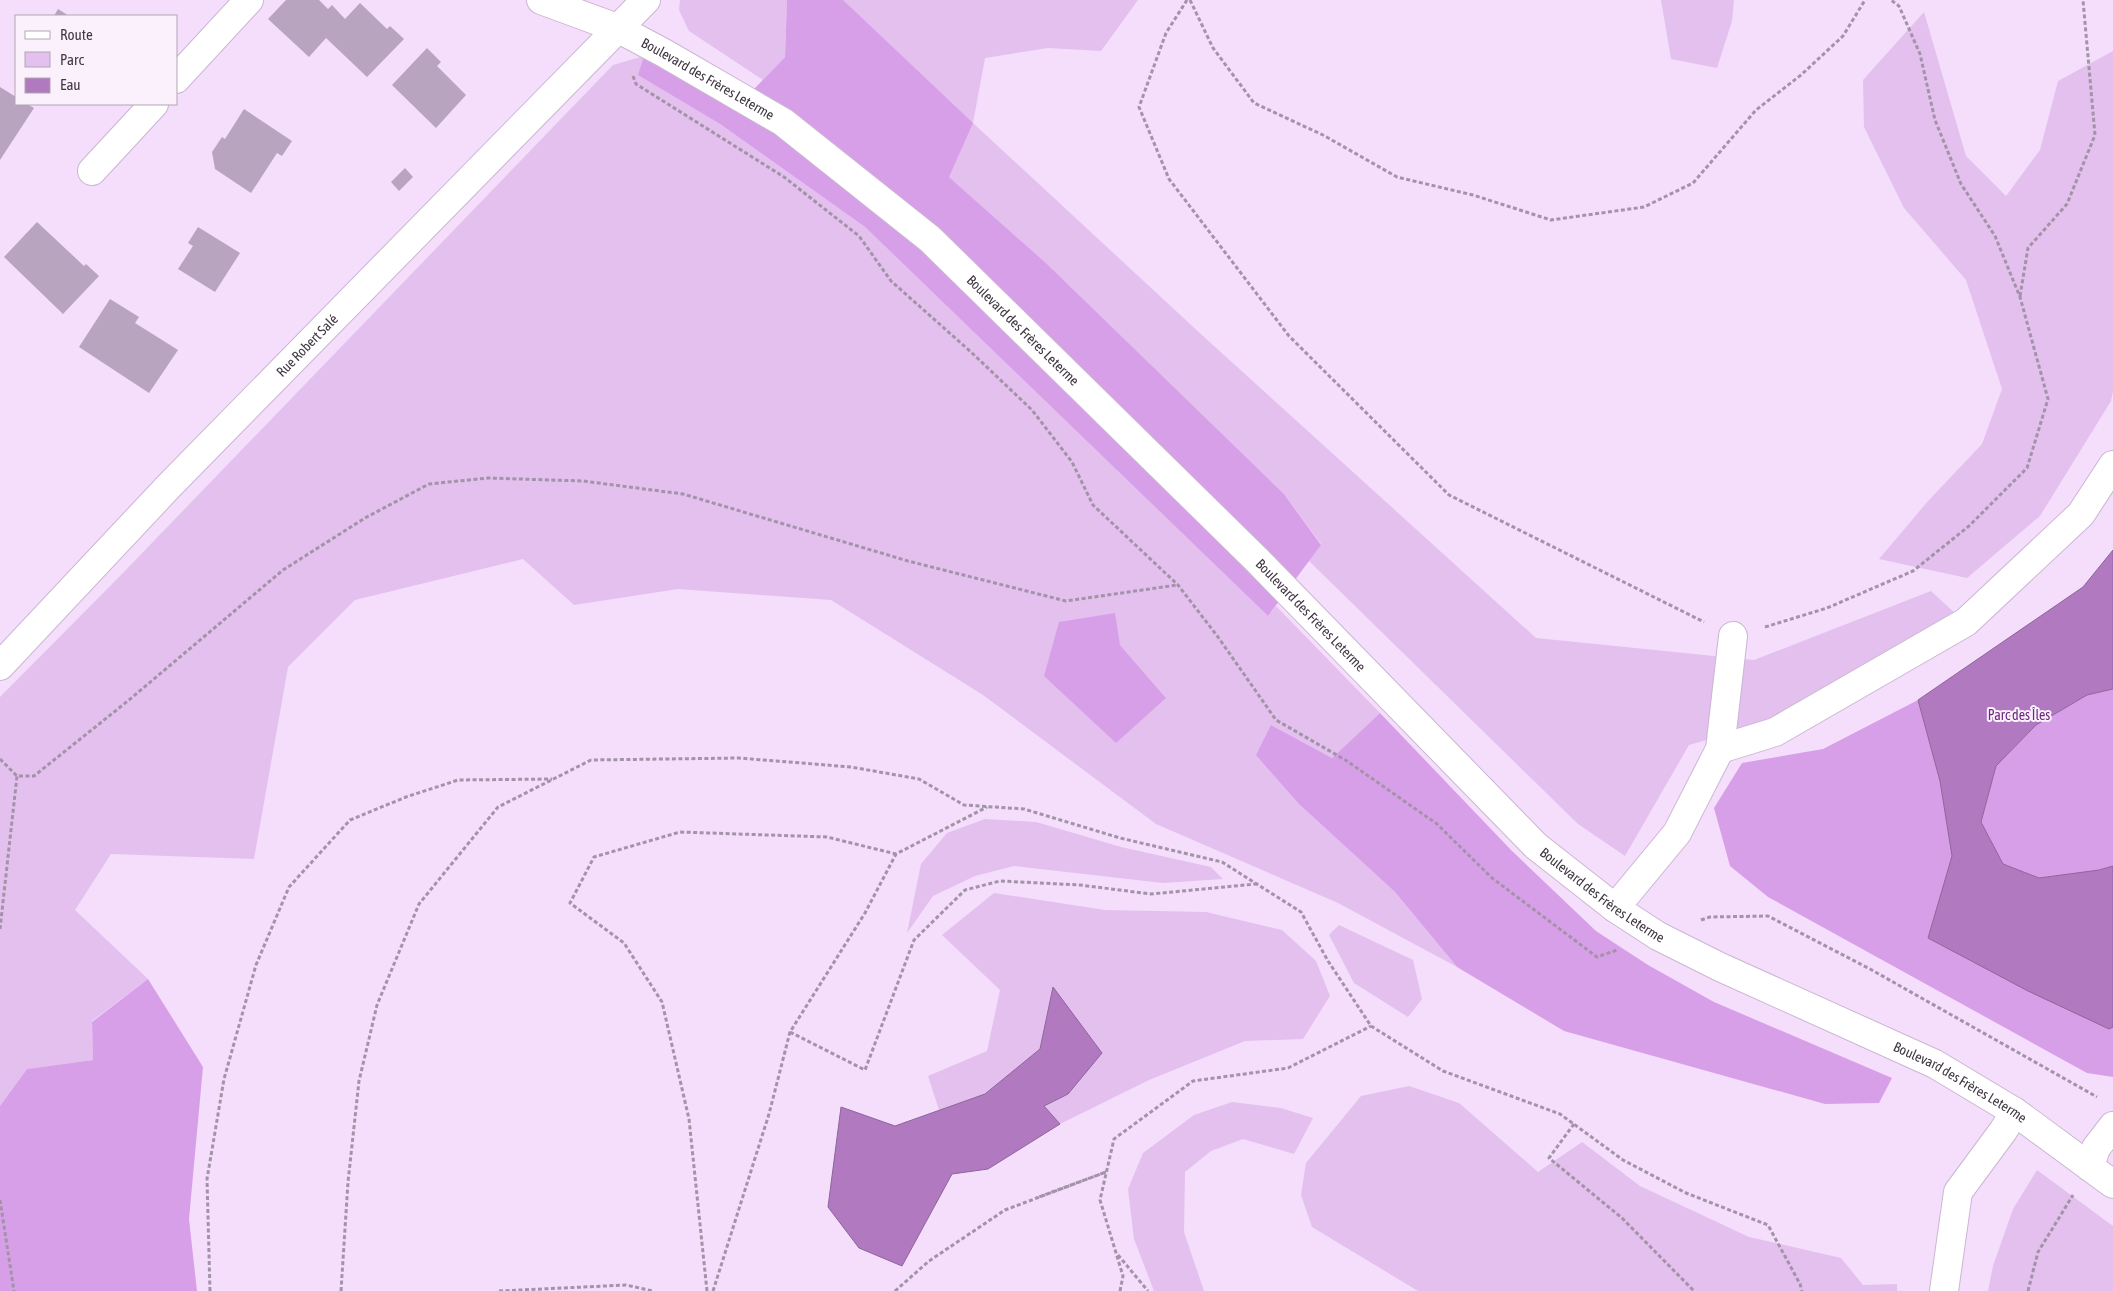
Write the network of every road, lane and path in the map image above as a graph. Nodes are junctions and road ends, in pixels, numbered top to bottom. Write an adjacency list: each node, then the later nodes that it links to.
1 (249, 0): 9 (street)
2 (541, 0): 8 (street, Boulevard des Frères Leterme)
3 (646, 0): 8 (street, Rue Robert Salé)
4 (1188, 0): 5 (path); 14 (path)
5 (1864, 0)
6 (1891, 0): 12 (path)
7 (2083, 0): 12 (path)
8 (617, 28): 15 (street, Rue Robert Salé); 18 (path); 23 (street, Boulevard des Frères Leterme)
9 (178, 77)
10 (153, 105): 11 (street)
11 (92, 171)
12 (2020, 297): 14 (path)
13 (2113, 465): 16 (street)
14 (1733, 636): 16 (street)
15 (0, 666)
16 (1720, 749): 23 (street)
17 (0, 759): 18 (path)
18 (17, 776): 24 (path)
19 (554, 779): 20 (path); 37 (path); 38 (path)
20 (987, 806): 21 (path); 22 (path)
21 (896, 854): 26 (path); 41 (path)
22 (1256, 884): 25 (path); 26 (path)
23 (1615, 908): 27 (street, Boulevard des Frères Leterme)
24 (0, 929)
25 (1371, 1026): 28 (path); 31 (path)
26 (790, 1032): 42 (path)
27 (2015, 1112): 30 (street, Boulevard des Frères Leterme); 48 (street)
28 (1574, 1124): 46 (path); 47 (path)
29 (2113, 1126): 30 (street)
30 (2090, 1167): 32 (street, Boulevard des Frères Leterme); 49 (path)
31 (1106, 1172): 33 (path); 35 (path); 43 (path)
32 (2113, 1184)
33 (1036, 1198)
34 (0, 1200): 36 (path)
35 (1116, 1254): 44 (path); 45 (path)
36 (14, 1291)
37 (210, 1291)
38 (341, 1291)
39 (499, 1291): 40 (path)
40 (653, 1291)
41 (707, 1291)
42 (713, 1291)
43 (895, 1291)
44 (1120, 1291)
45 (1148, 1291)
46 (1694, 1291)
47 (1802, 1291)
48 (1944, 1291)
49 (2028, 1291)

